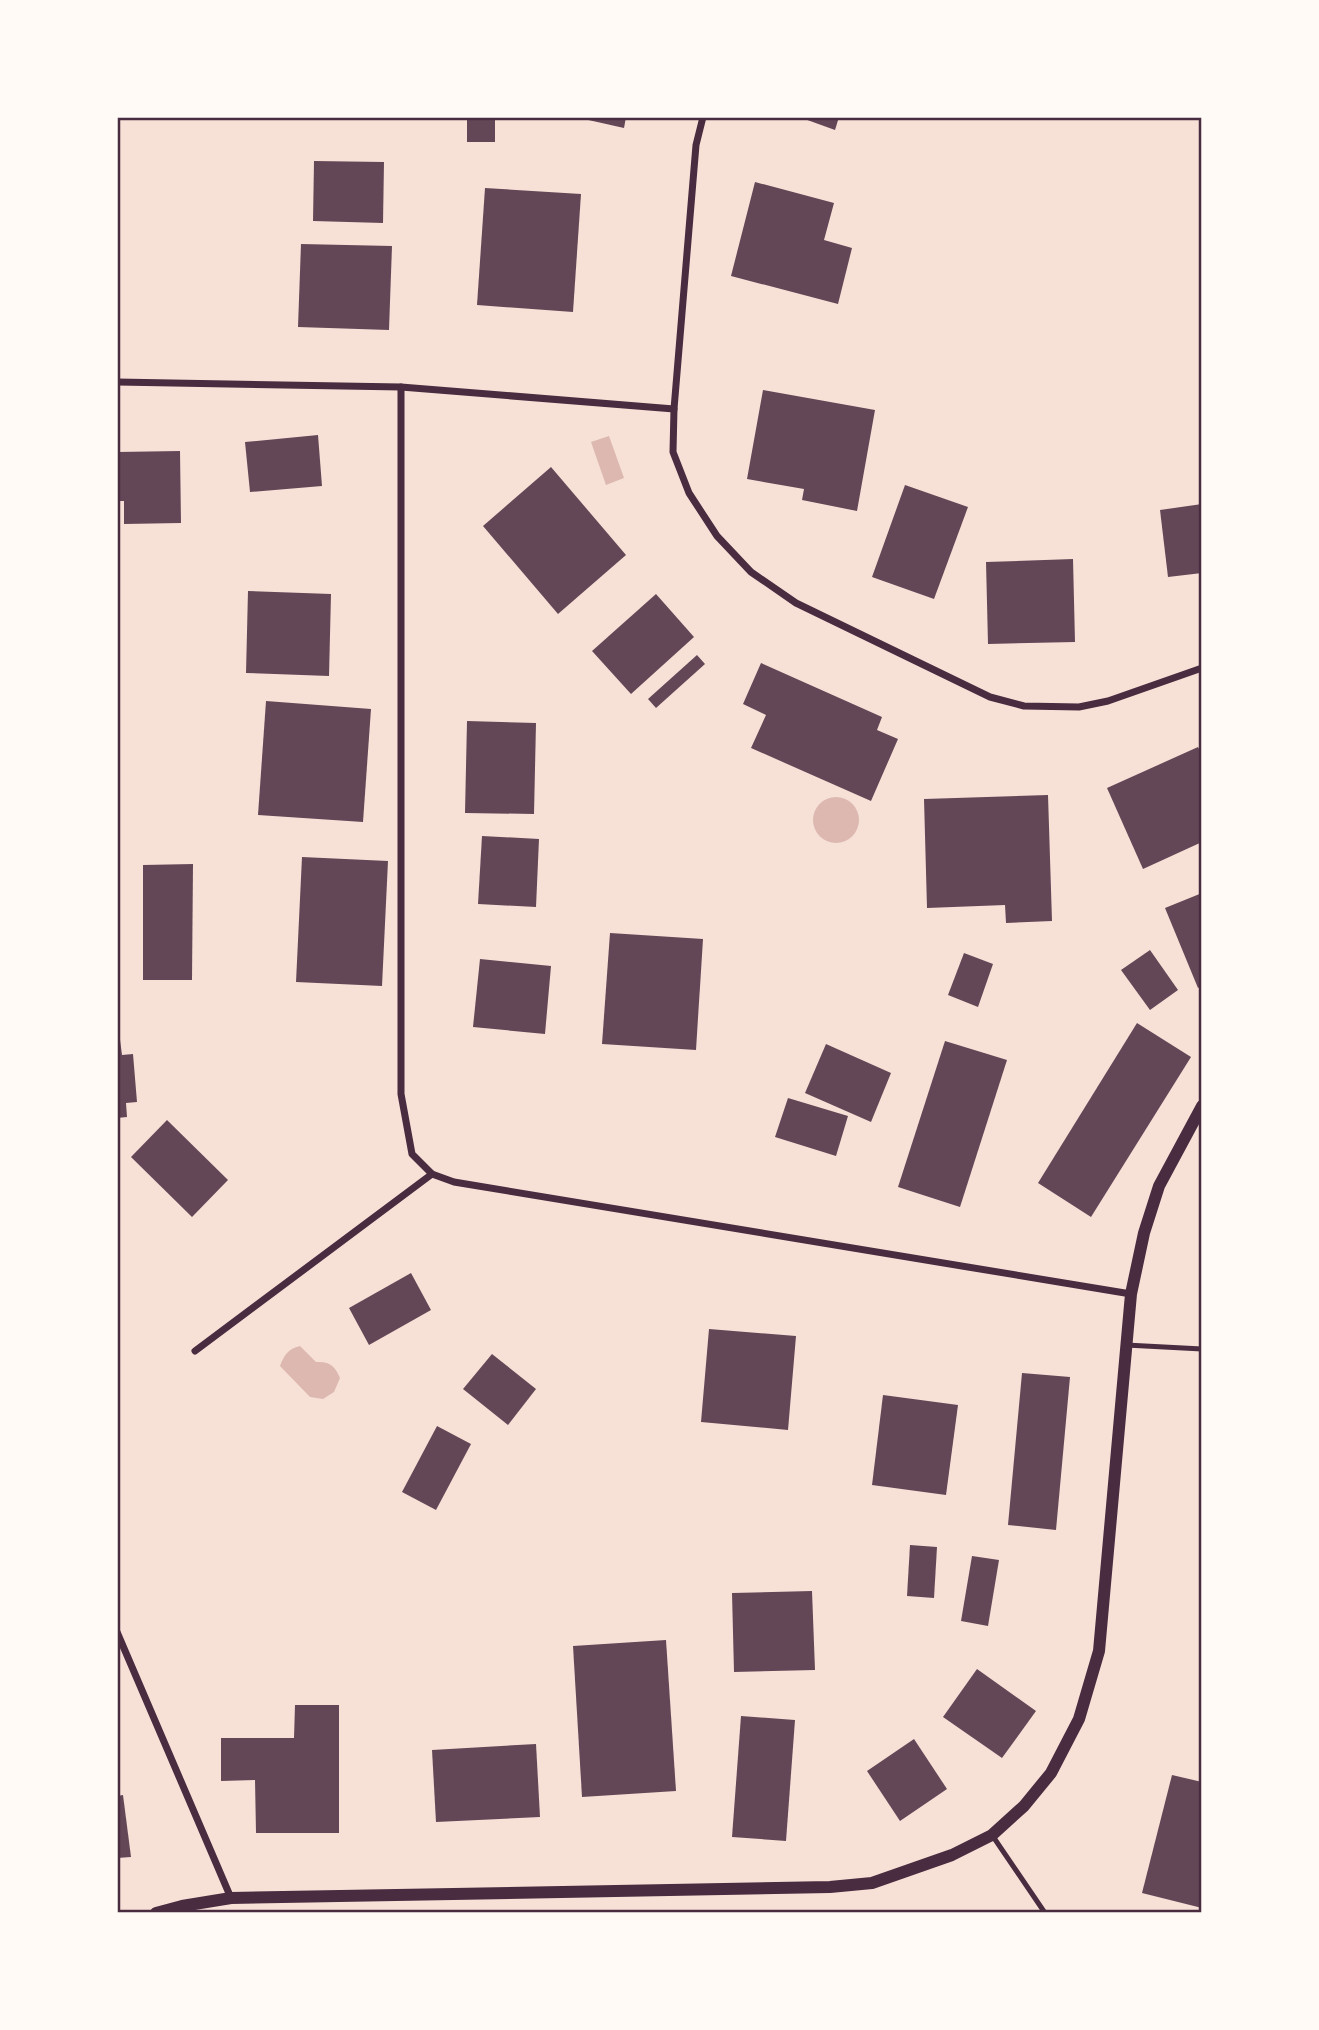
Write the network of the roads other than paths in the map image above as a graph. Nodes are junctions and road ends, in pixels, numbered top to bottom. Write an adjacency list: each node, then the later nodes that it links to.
1 (703, 117): 4 (street)
2 (117, 382): 3 (street)
3 (401, 387): 4 (street); 7 (street)
4 (674, 409): 5 (street)
5 (1202, 668)
6 (1202, 1107): 8 (street)
7 (432, 1174): 8 (street); 11 (street)
8 (1131, 1294): 9 (street)
9 (1126, 1345): 10 (lane); 13 (street)
10 (1202, 1349)
11 (195, 1351)
12 (117, 1632): 14 (street)
13 (992, 1835): 14 (street); 16 (lane)
14 (231, 1898): 15 (street)
15 (156, 1913)
16 (1045, 1913)

